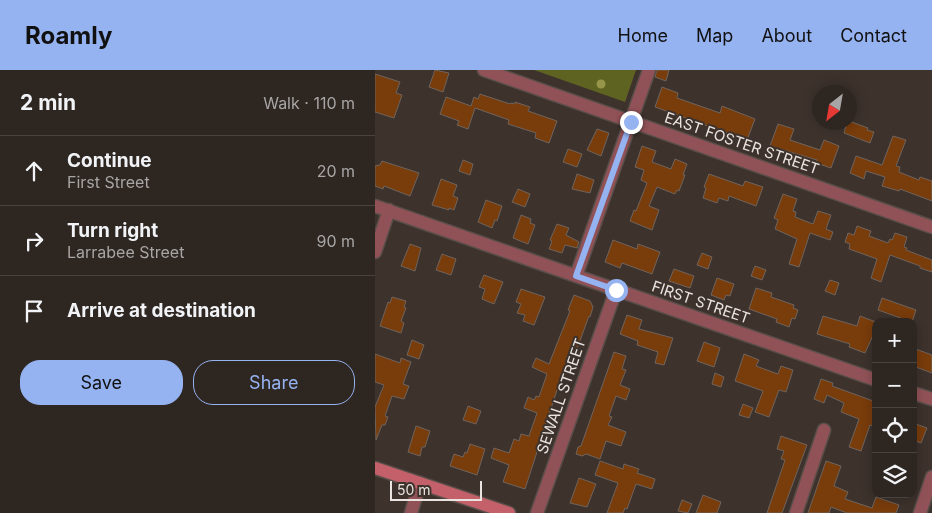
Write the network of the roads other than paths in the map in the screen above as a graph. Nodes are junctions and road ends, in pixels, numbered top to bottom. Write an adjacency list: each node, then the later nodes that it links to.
1 (484, 70): 3 (street, EAST FOSTER STREET)
2 (649, 70): 3 (street)
3 (631, 122): 6 (street, EAST FOSTER STREET); 8 (street)
4 (375, 206): 5 (street, FIRST STREET)
5 (389, 210): 7 (street); 8 (street, FIRST STREET)
6 (932, 227)
7 (375, 252)
8 (576, 276): 9 (street, FIRST STREET)
9 (616, 290): 10 (street, FIRST STREET); 19 (street, SEWALL STREET)
10 (872, 379)
11 (917, 394): 12 (street)
12 (932, 399)
13 (824, 430): 20 (street)
14 (375, 468): 16 (main road)
15 (932, 477): 21 (street)
16 (420, 484): 17 (street); 18 (main road)
17 (411, 513)
18 (509, 513)
19 (537, 513)
20 (795, 513)
21 (919, 513)

